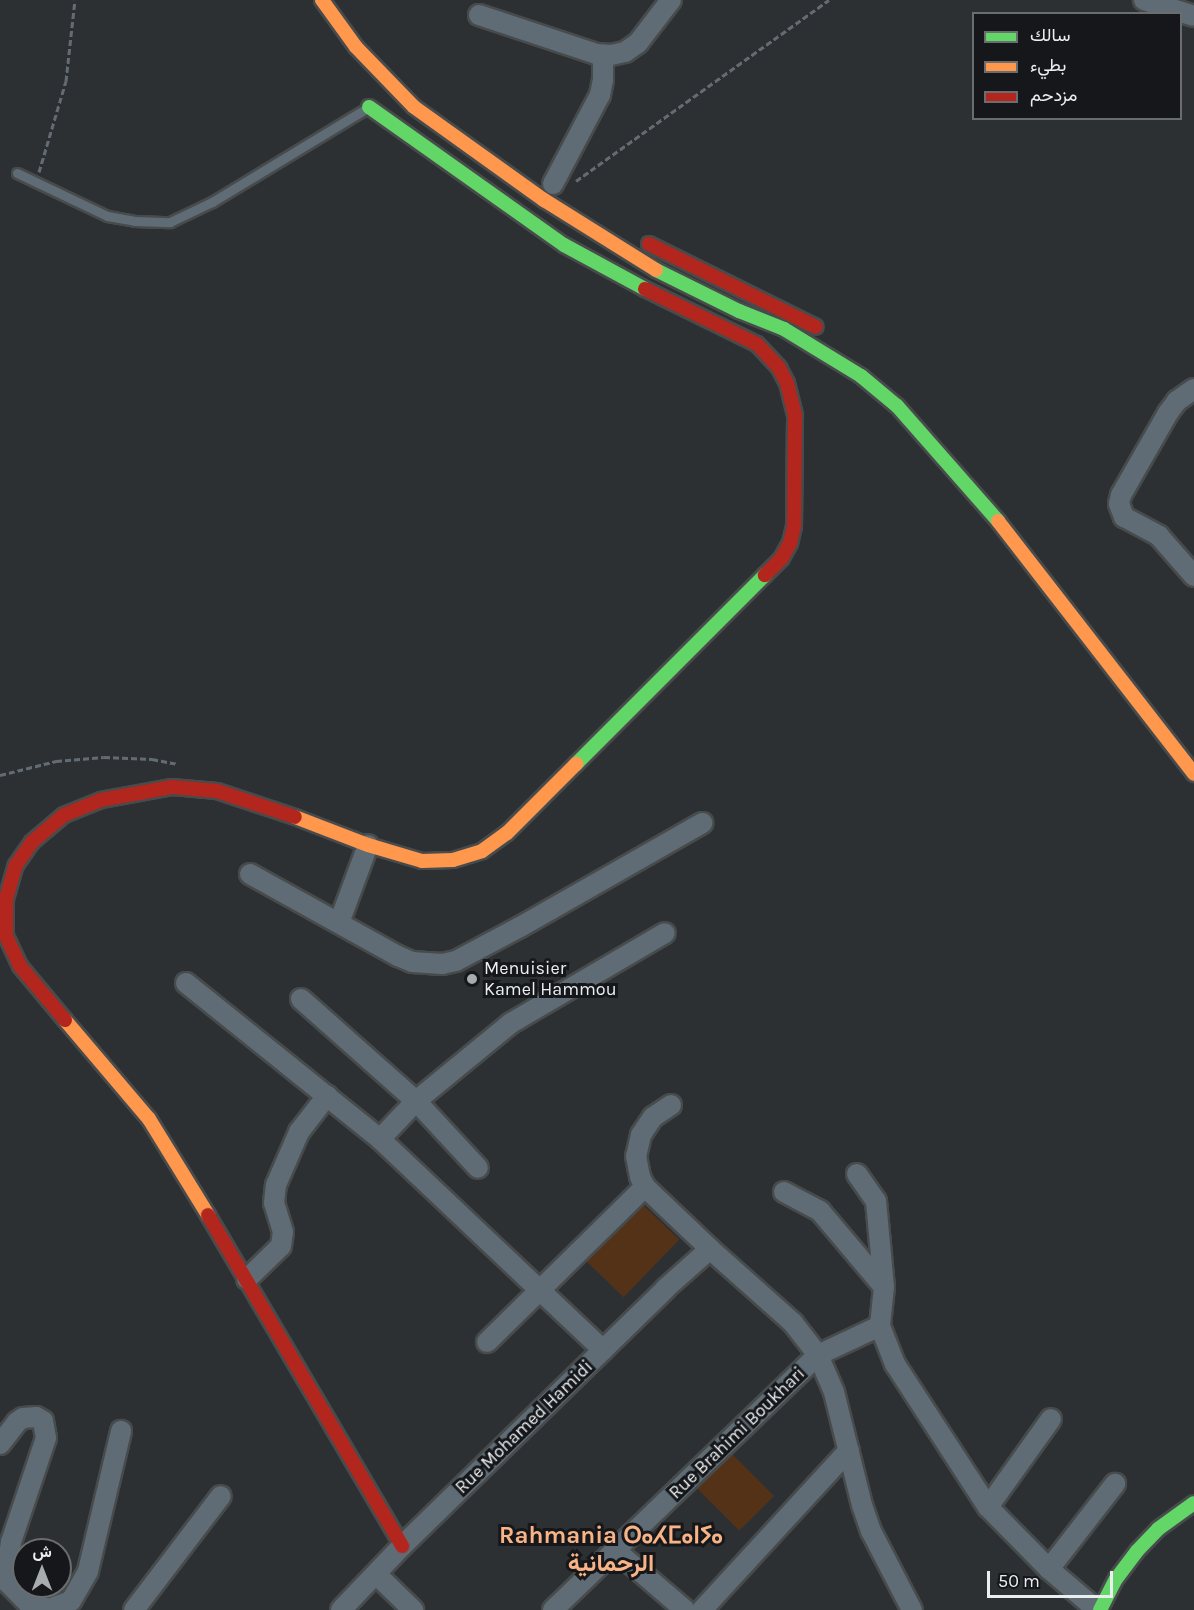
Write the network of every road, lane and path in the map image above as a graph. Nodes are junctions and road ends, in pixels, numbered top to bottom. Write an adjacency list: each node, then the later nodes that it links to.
1 (75, 0): 13 (path)
2 (322, 0): 18 (street)
3 (671, 0): 9 (street)
4 (829, 0): 14 (path)
5 (1144, 0): 6 (street)
6 (1182, 12)
7 (479, 15): 9 (street)
8 (380, 51): 10 (street)
9 (603, 55): 14 (street)
10 (399, 71)
11 (369, 107): 13 (lane); 18 (street)
12 (16, 173): 13 (lane)
13 (36, 182)
14 (553, 184)
15 (637, 237): 16 (street)
16 (793, 313): 17 (street); 18 (street)
17 (830, 335)
18 (776, 342): 22 (street); 25 (street)
19 (1194, 388): 20 (street)
20 (1194, 576)
21 (180, 765): 23 (path)
22 (1194, 774)
23 (0, 775)
24 (702, 823): 27 (street)
25 (368, 845): 27 (street); 40 (street)
26 (250, 874): 27 (street)
27 (339, 923)
28 (664, 933): 32 (street)
29 (186, 983): 31 (street)
30 (302, 999): 32 (street)
31 (327, 1096): 34 (street); 40 (street)
32 (416, 1101): 34 (street); 35 (street)
33 (671, 1105): 37 (street)
34 (380, 1139): 42 (street)
35 (478, 1168)
36 (857, 1174): 41 (street)
37 (645, 1187): 39 (street); 42 (street)
38 (784, 1192): 41 (street)
39 (710, 1249): 45 (street, Rue Mohamed Hamidi); 46 (street)
40 (247, 1279): 55 (street)
41 (884, 1287): 43 (street)
42 (539, 1291): 44 (street); 45 (street)
43 (880, 1326): 46 (street, Rue Brahimi Boukhari); 54 (street)
44 (487, 1342)
45 (603, 1350): 55 (street, Rue Mohamed Hamidi)
46 (818, 1355): 50 (street); 56 (street, Rue Brahimi Boukhari)
47 (1051, 1419): 54 (street)
48 (121, 1431): 57 (street)
49 (0, 1444): 57 (street)
50 (849, 1450): 65 (street); 66 (street)
51 (1115, 1484): 58 (street)
52 (221, 1496): 60 (street)
53 (1194, 1503): 67 (street)
54 (987, 1508): 58 (street)
55 (402, 1546): 59 (street, Rue Mohamed Hamidi)
56 (615, 1550): 63 (street, Rue Brahimi Boukhari); 64 (street)
57 (4, 1562)
58 (1049, 1569): 67 (street)
59 (376, 1574): 61 (street, Rue Mohamed Hamidi); 62 (street)
60 (134, 1610)
61 (341, 1610)
62 (413, 1610)
63 (553, 1610)
64 (686, 1610)
65 (702, 1610)
66 (912, 1610)
67 (1099, 1610)

